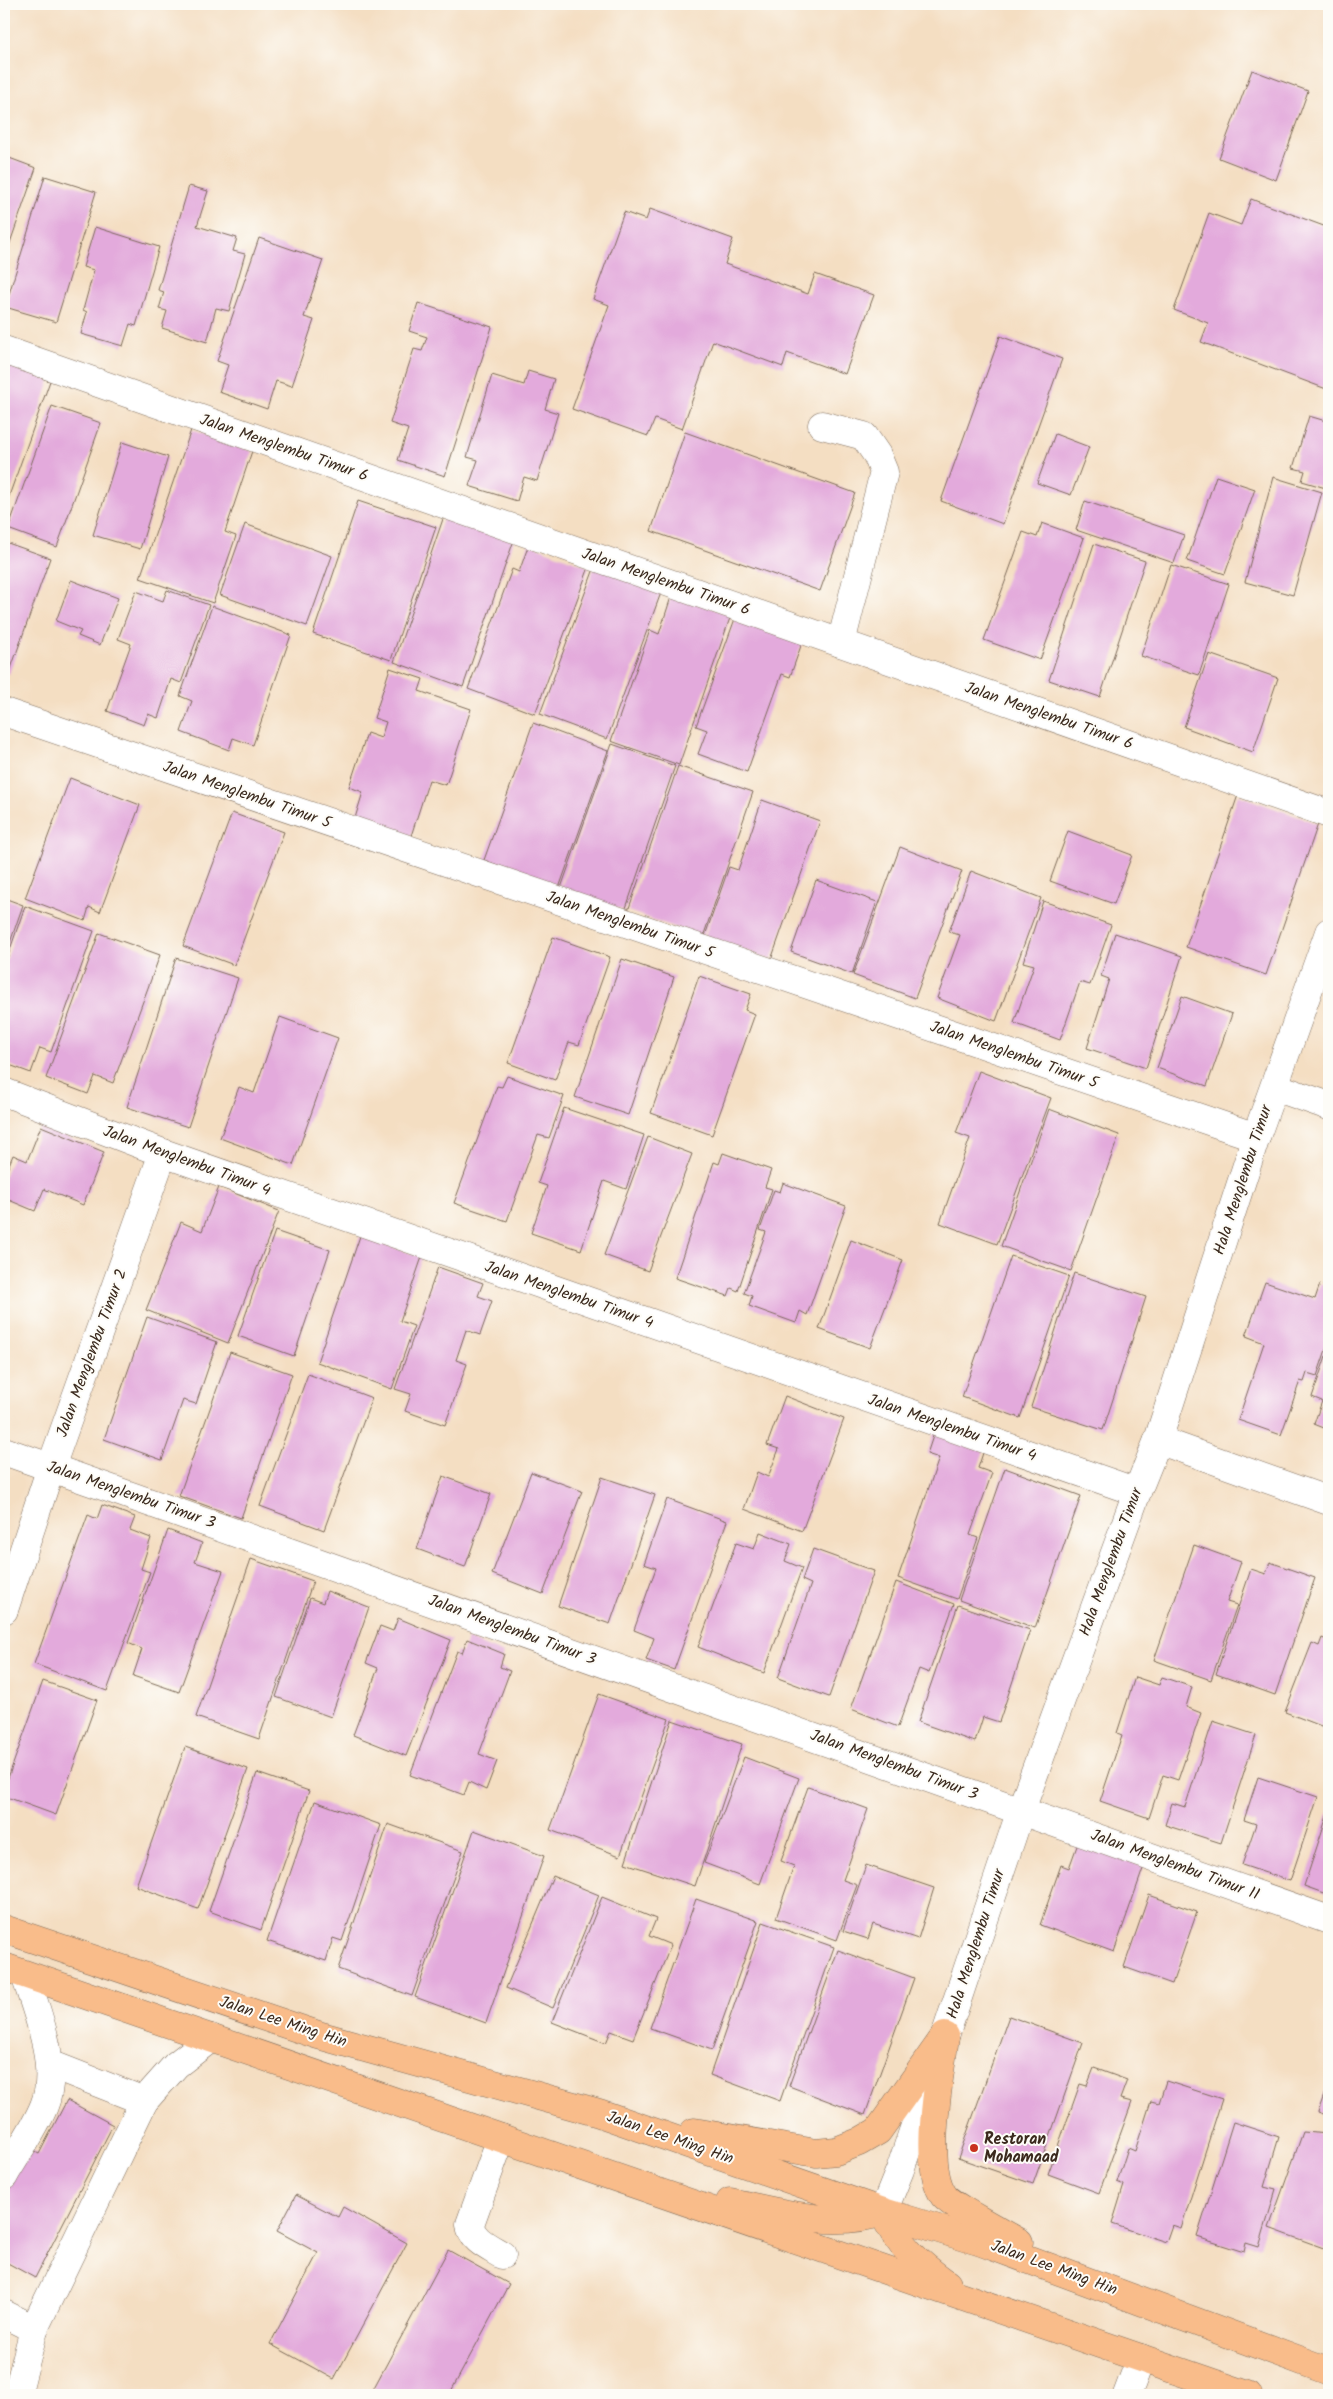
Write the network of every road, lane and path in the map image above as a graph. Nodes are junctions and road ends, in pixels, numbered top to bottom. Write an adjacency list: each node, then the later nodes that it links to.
1 (4, 350): 3 (street, Jalan Menglembu Timur 6)
2 (822, 425): 3 (street)
3 (841, 643): 5 (street, Jalan Menglembu Timur 6)
4 (4, 712): 10 (street, Jalan Menglembu Timur 5)
5 (1329, 814)
6 (1329, 932): 7 (street, Hala Menglembu Timur)
7 (1275, 1087): 9 (street); 10 (street, Hala Menglembu Timur)
8 (4, 1092): 11 (street, Jalan Menglembu Timur 4)
9 (1329, 1106)
10 (1256, 1137): 12 (street, Hala Menglembu Timur)
11 (163, 1154): 14 (street, Jalan Menglembu Timur 2); 15 (street, Jalan Menglembu Timur 4)
12 (1158, 1440): 15 (street, Hala Menglembu Timur); 16 (street)
13 (4, 1450): 14 (street, Jalan Menglembu Timur 3)
14 (51, 1467): 17 (street, Jalan Menglembu Timur 2); 18 (street, Jalan Menglembu Timur 3)
15 (1137, 1492): 18 (street, Hala Menglembu Timur)
16 (1329, 1500)
17 (4, 1610)
18 (1021, 1810): 19 (street, Jalan Menglembu Timur 11); 22 (street, Hala Menglembu Timur)
19 (1329, 1920)
20 (4, 1929): 26 (main road, Jalan Lee Ming Hin)
21 (15, 1971): 23 (main road); 24 (street)
22 (945, 2036): 26 (main road); 30 (street, Hala Menglembu Timur); 32 (main road)
23 (211, 2038): 25 (street); 27 (main road)
24 (50, 2064): 25 (street); 28 (street)
25 (144, 2101): 35 (street)
26 (618, 2120): 30 (main road, Jalan Lee Ming Hin)
27 (501, 2138): 29 (main road); 31 (street)
28 (4, 2176)
29 (661, 2193): 30 (main road); 33 (main road)
30 (888, 2202): 32 (main road, Jalan Lee Ming Hin); 33 (main road)
31 (502, 2255)
32 (1073, 2275): 37 (main road, Jalan Lee Ming Hin)
33 (1007, 2312): 36 (main road)
34 (4, 2314): 35 (street)
35 (34, 2329): 38 (street)
36 (1141, 2358): 39 (street); 40 (main road)
37 (1329, 2371)
38 (17, 2395)
39 (1127, 2395)
40 (1248, 2395)

